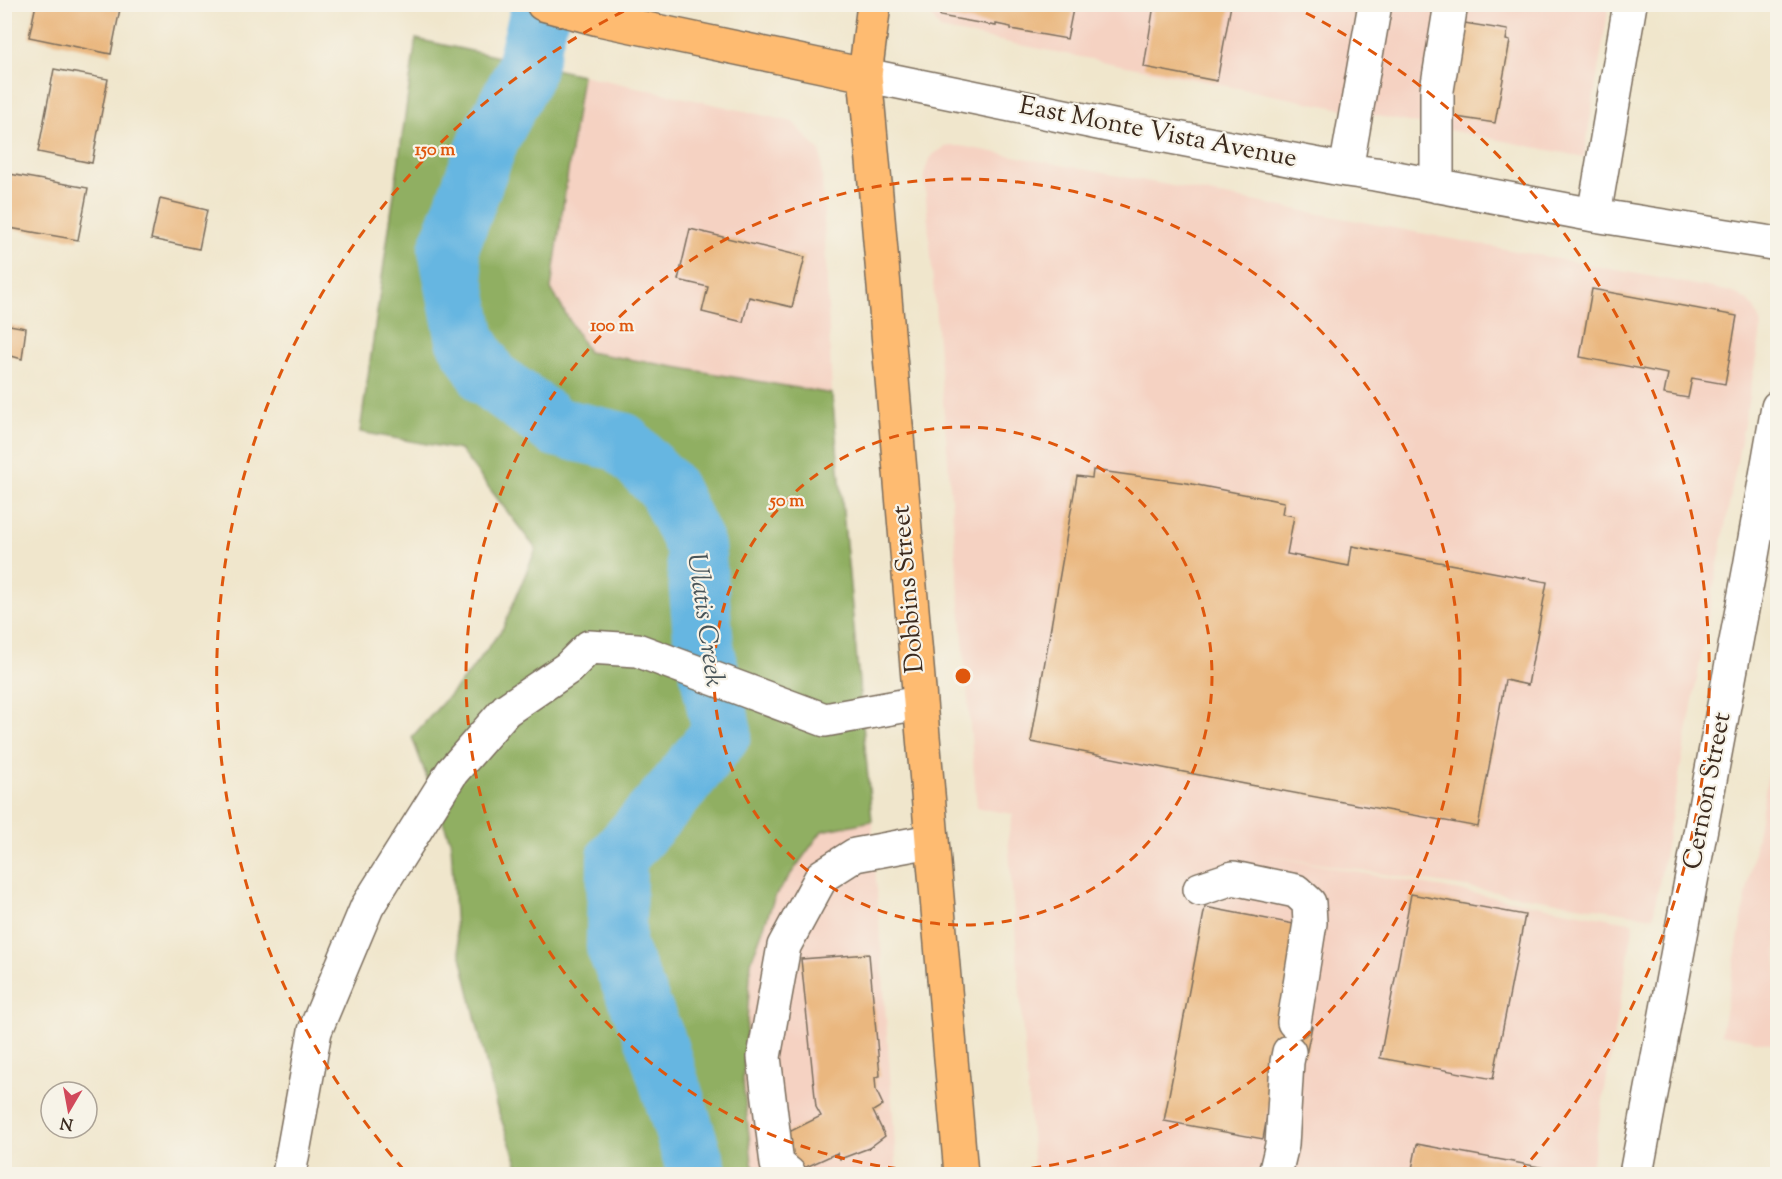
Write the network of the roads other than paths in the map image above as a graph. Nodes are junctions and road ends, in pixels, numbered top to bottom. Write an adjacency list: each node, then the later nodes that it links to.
1 (543, 4): 6 (main road, East Monte Vista Avenue)
2 (874, 4): 6 (main road, Dobbins Street)
3 (1375, 4): 7 (street)
4 (1451, 4): 8 (street)
5 (1630, 4): 9 (street)
6 (865, 75): 7 (street, East Monte Vista Avenue); 12 (main road, Dobbins Street)
7 (1346, 170): 8 (street, East Monte Vista Avenue)
8 (1437, 186): 9 (street, East Monte Vista Avenue)
9 (1594, 215): 10 (street, East Monte Vista Avenue)
10 (1778, 244)
11 (1778, 407): 19 (street, Cernon Street)
12 (919, 704): 13 (main road, Dobbins Street); 15 (street)
13 (931, 841): 16 (street); 17 (main road, Dobbins Street)
14 (1200, 889): 18 (street)
15 (289, 1174)
16 (789, 1174)
17 (961, 1174)
18 (1275, 1174)
19 (1636, 1174)

